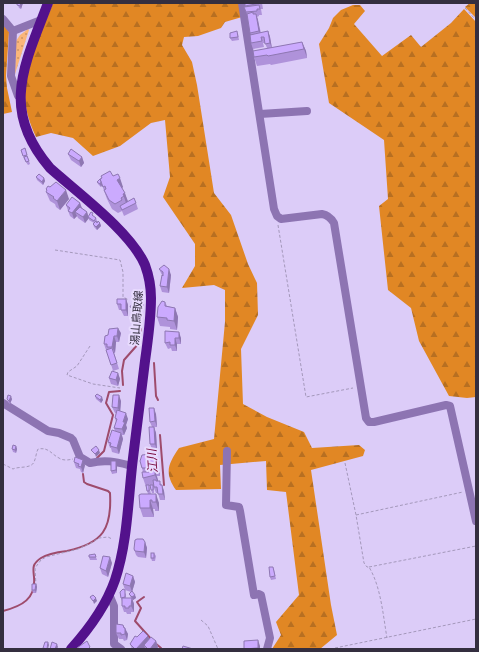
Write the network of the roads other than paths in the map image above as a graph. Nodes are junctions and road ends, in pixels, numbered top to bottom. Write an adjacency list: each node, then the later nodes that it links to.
1 (48, 3): 4 (main road, 湯山鳥取線)
2 (242, 3): 8 (street)
3 (3, 19): 5 (street)
4 (41, 20): 5 (street); 6 (main road, 湯山鳥取線)
5 (13, 31): 6 (street)
6 (18, 96): 11 (main road, 湯山鳥取線)
7 (307, 111): 8 (street)
8 (260, 114): 12 (street)
9 (3, 403): 11 (street)
10 (227, 451): 16 (street)
11 (132, 466): 13 (main road, 湯山鳥取線)
12 (476, 521)
13 (109, 594): 14 (street); 15 (main road, 湯山鳥取線)
14 (115, 647)
15 (71, 649)
16 (267, 649)

